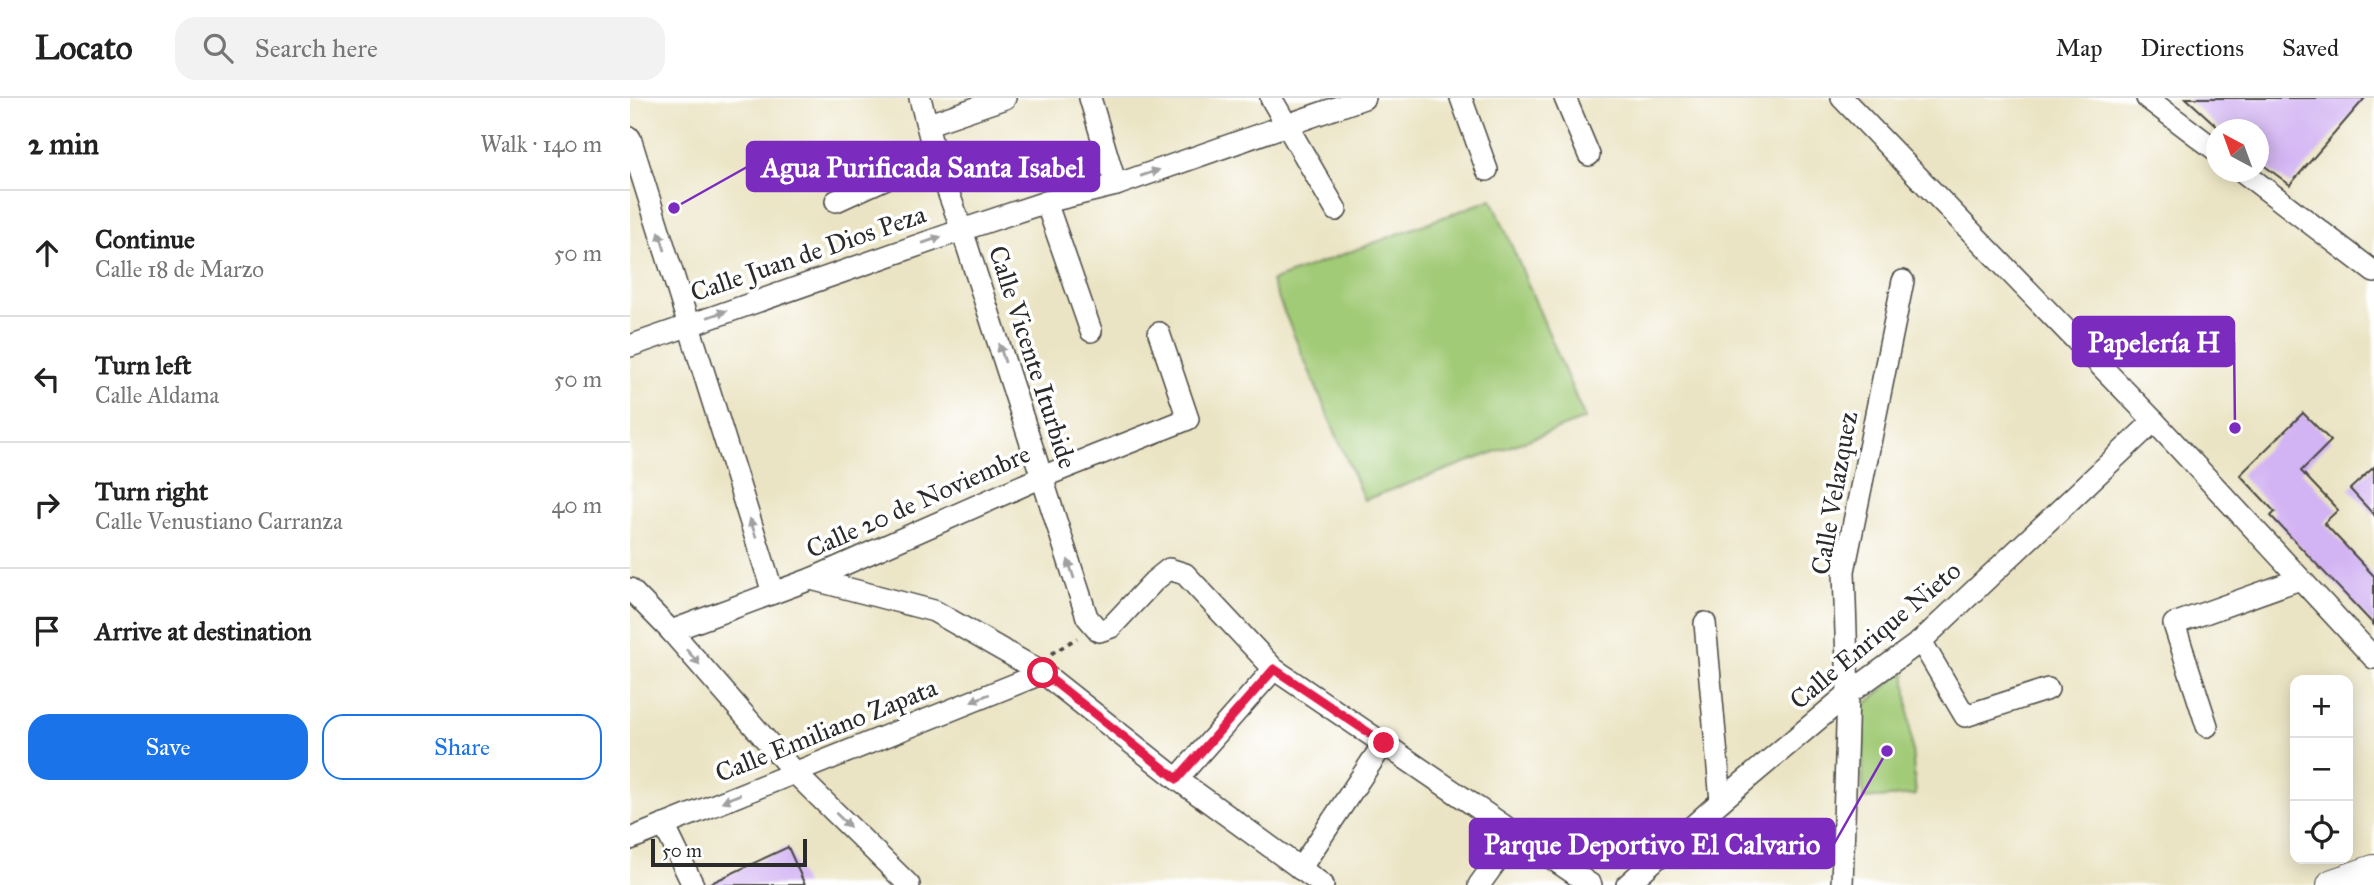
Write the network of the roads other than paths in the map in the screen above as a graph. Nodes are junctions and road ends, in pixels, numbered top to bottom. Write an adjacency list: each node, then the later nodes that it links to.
1 (920, 98): 10 (street, Calle Vicente Iturbide)
2 (1004, 98): 10 (street)
3 (1090, 98): 18 (street)
4 (1271, 98): 11 (street)
5 (1364, 98): 11 (street, Calle Juan de Dios Peza)
6 (1461, 98): 16 (street)
7 (1565, 98): 14 (street)
8 (1842, 98): 29 (street)
9 (2147, 98): 13 (street)
10 (929, 124): 15 (street, Calle Vicente Iturbide)
11 (1286, 125): 18 (street, Calle Juan de Dios Peza, one-way to 11); 21 (street)
12 (630, 138): 25 (street, one-way to 12)
13 (2206, 143)
14 (1589, 155)
15 (935, 156): 19 (street); 22 (street, Calle Vicente Iturbide)
16 (1487, 170)
17 (2256, 182): 23 (street)
18 (1115, 185): 20 (street, Calle Juan de Dios Peza)
19 (836, 201)
20 (1045, 202): 22 (street, Calle Juan de Dios Peza); 26 (street)
21 (1336, 210)
22 (962, 230): 25 (street, Calle Juan de Dios Peza, one-way to 22); 30 (street, Calle Vicente Iturbide, one-way to 22)
23 (2374, 272)
24 (1903, 281): 42 (street, Calle Velazquez)
25 (688, 324): 28 (street, Calle Juan de Dios Peza); 34 (street, one-way to 25)
26 (1091, 331)
27 (1159, 333): 30 (street, Calle 20 de Noviembre)
28 (630, 346)
29 (2154, 421): 32 (street); 37 (street, Calle Enrique Nieto)
30 (1042, 477): 31 (street, Calle 20 de Noviembre); 40 (street, Calle Vicente Iturbide, one-way to 30)
31 (811, 579): 34 (street, Calle 20 de Noviembre); 39 (street)
32 (2300, 579): 38 (street); 43 (street)
33 (630, 589): 36 (street)
34 (773, 593): 36 (street, Calle 20 de Noviembre)
35 (1705, 623): 47 (street)
36 (671, 631): 45 (street, one-way to 45)
37 (1921, 641): 41 (street); 42 (street, Calle Enrique Nieto)
38 (2374, 658)
39 (1037, 669): 45 (street, Calle Emiliano Zapata, one-way to 45); 46 (street)
40 (1274, 669): 44 (street); 46 (street)
41 (2048, 689)
42 (1848, 694): 47 (street, Calle Enrique Nieto); 59 (street, Calle Velazquez)
43 (2207, 726)
44 (1384, 743): 49 (street); 51 (street)
45 (794, 772): 48 (street, Calle Emiliano Zapata, one-way to 48); 54 (street, one-way to 54)
46 (1177, 779): 51 (street)
47 (1721, 801): 58 (street, Calle Enrique Nieto)
48 (664, 825): 50 (street, Calle Emiliano Zapata); 53 (street)
49 (1516, 834): 56 (street); 57 (street)
50 (630, 839)
51 (1300, 869): 55 (street)
52 (2374, 871): 60 (main road)
53 (693, 885)
54 (909, 885)
55 (1323, 885)
56 (1479, 885)
57 (1591, 885)
58 (1627, 885)
59 (1842, 885)
60 (2333, 885)

